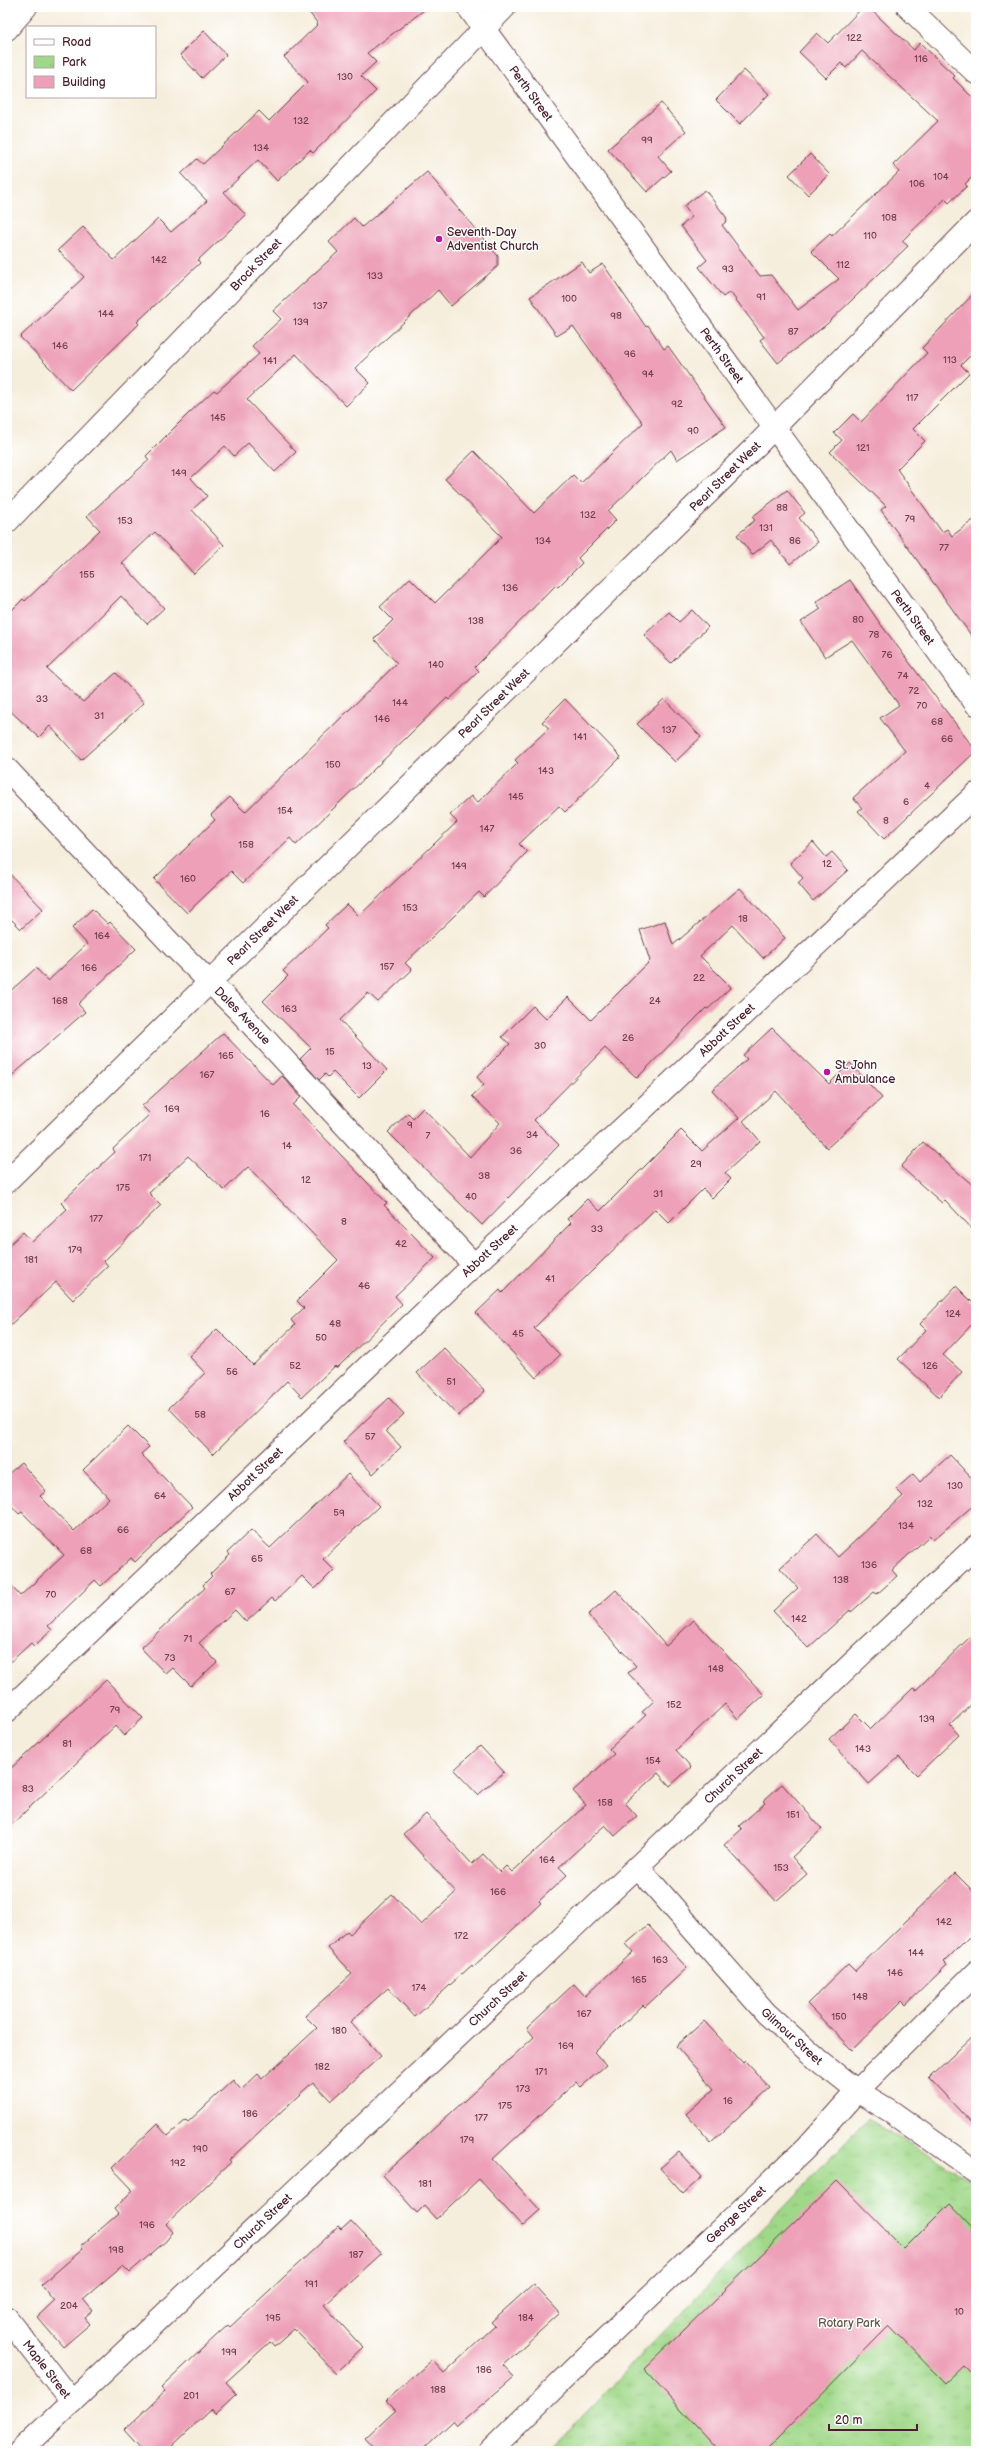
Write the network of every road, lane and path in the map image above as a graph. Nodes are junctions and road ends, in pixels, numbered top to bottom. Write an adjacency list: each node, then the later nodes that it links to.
1 (26, 7): 6 (street)
2 (468, 7): 5 (street, Perth Street)
3 (505, 7): 5 (street, Brock Street)
4 (908, 7): 7 (street)
5 (484, 28): 9 (street, Perth Street); 10 (street, Brock Street)
6 (7, 29)
7 (976, 73)
8 (976, 222): 9 (street, Pearl Street West)
9 (774, 428): 11 (street, Perth Street); 14 (street, Pearl Street West)
10 (7, 522)
11 (976, 704)
12 (7, 769): 14 (street, Dales Avenue)
13 (976, 794): 16 (street, Abbott Street)
14 (210, 981): 15 (street, Pearl Street West); 16 (street, Dales Avenue)
15 (7, 1181)
16 (474, 1265): 18 (street, Abbott Street)
17 (976, 1546): 19 (street, Church Street)
18 (7, 1711)
19 (638, 1867): 21 (street, Gilmour Street); 24 (street, Church Street)
20 (976, 1972): 21 (street, George Street)
21 (857, 2091): 22 (street, Gilmour Street); 26 (street, George Street)
22 (976, 2172)
23 (7, 2318): 24 (street, Maple Street)
24 (72, 2402): 25 (street, Church Street)
25 (20, 2451)
26 (490, 2451)

